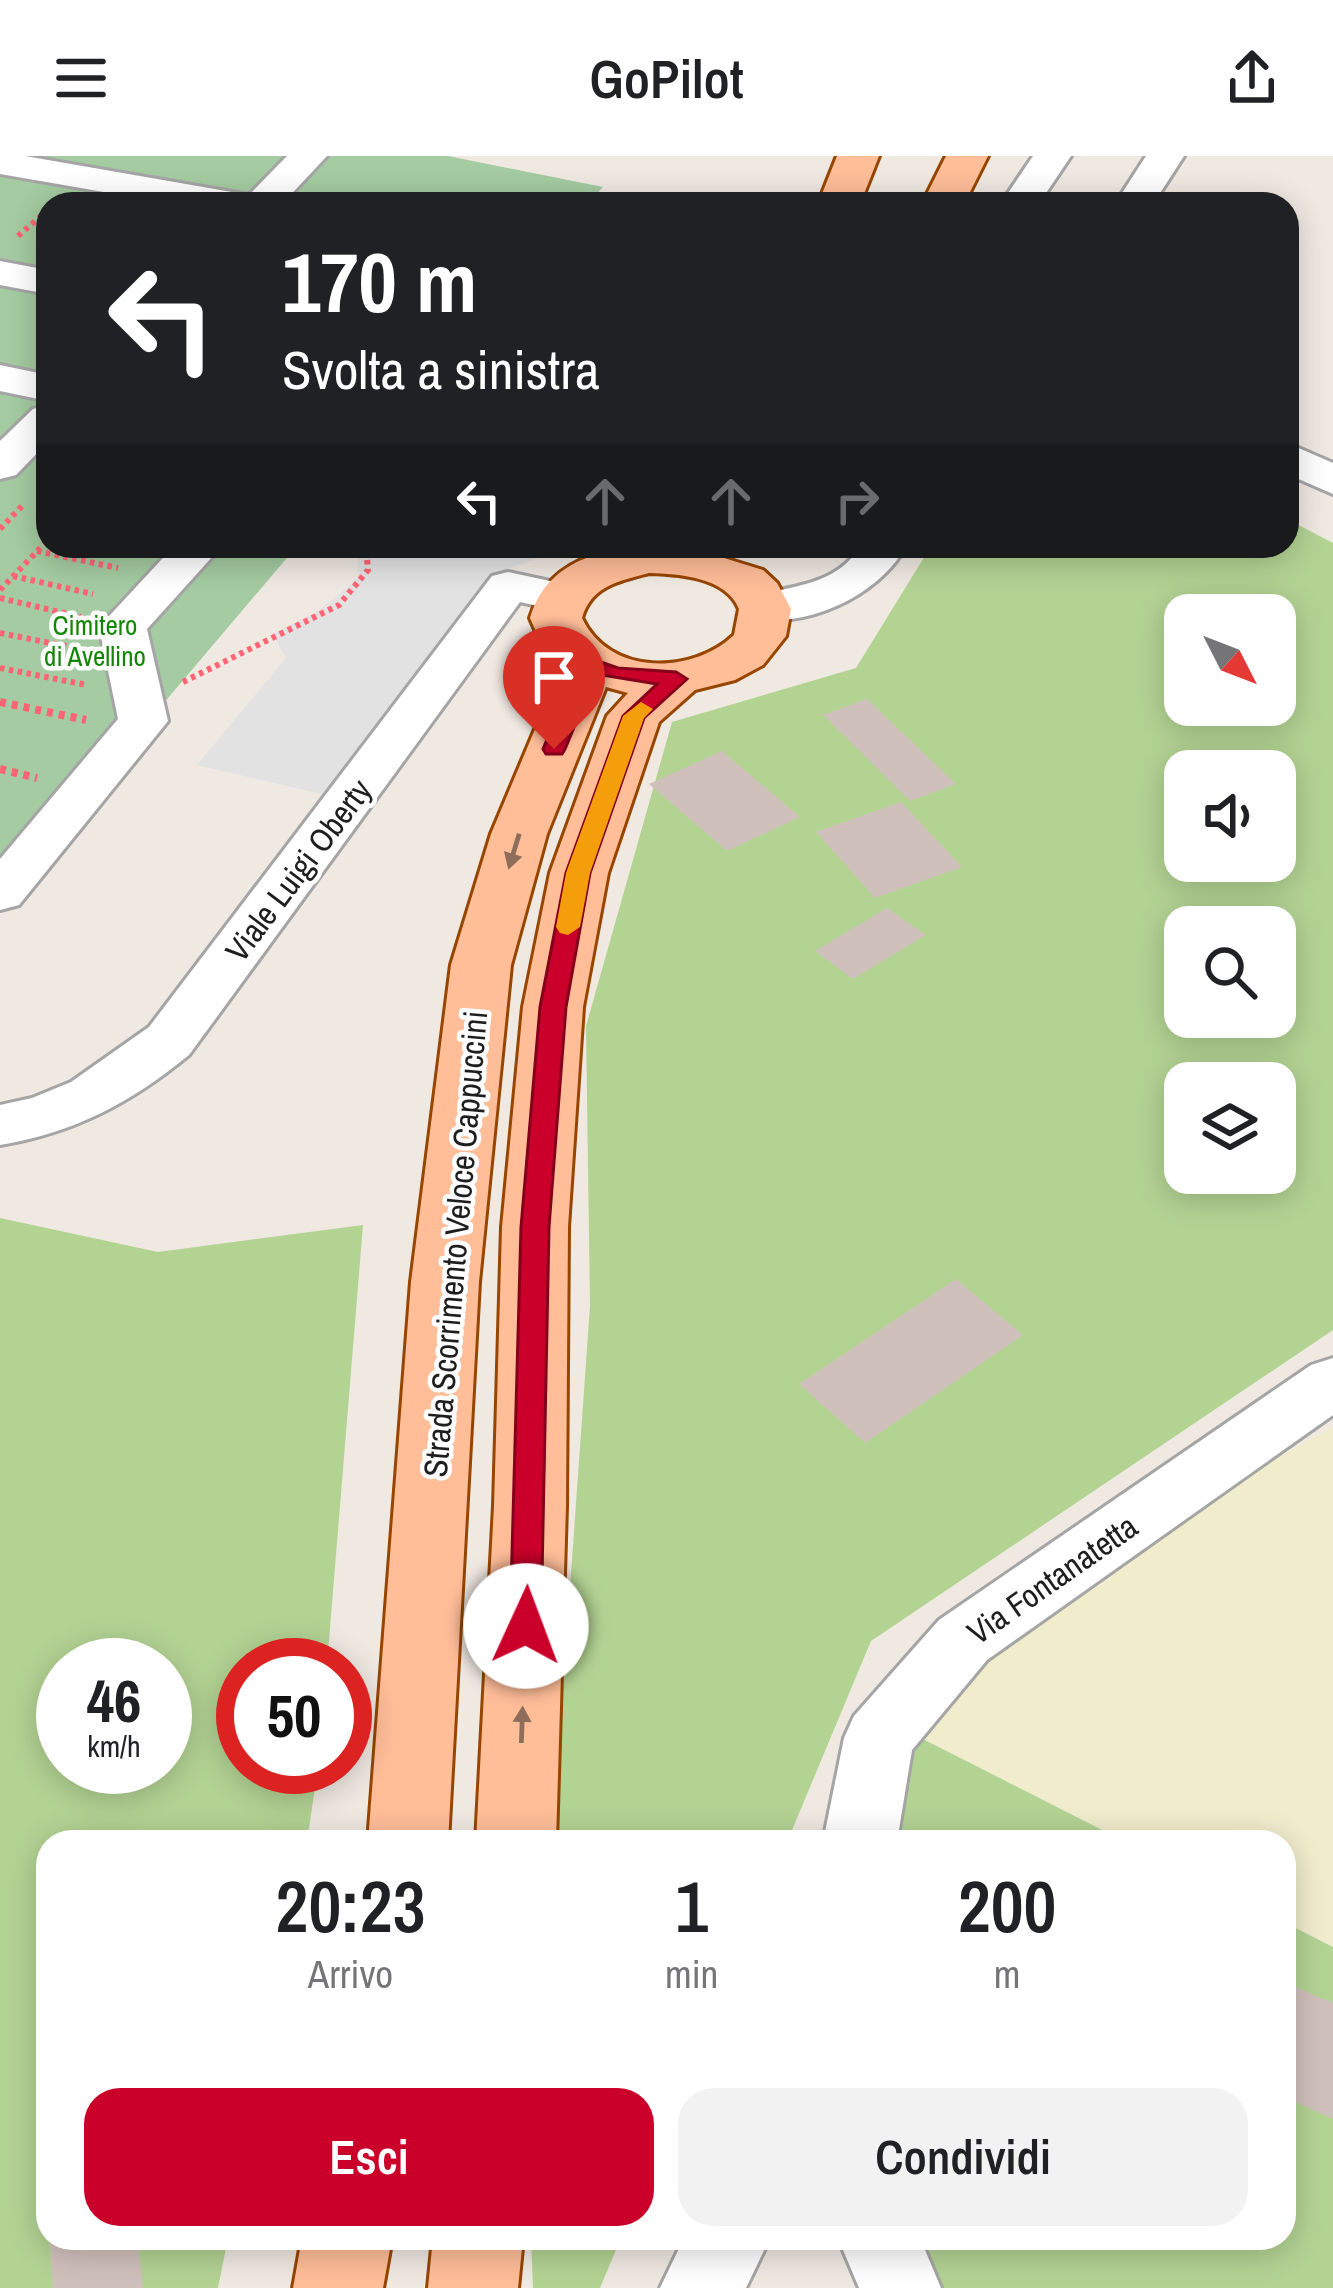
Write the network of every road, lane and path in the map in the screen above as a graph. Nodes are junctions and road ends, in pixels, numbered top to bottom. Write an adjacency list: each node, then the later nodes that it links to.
1 (308, 156): 8 (street)
2 (858, 156): 9 (main road)
3 (967, 156): 10 (main road)
4 (1052, 156): 11 (street)
5 (1165, 156): 12 (street)
6 (0, 164): 7 (street)
7 (168, 192)
8 (273, 192)
9 (844, 192)
10 (949, 192)
11 (1028, 192)
12 (1142, 192)
13 (36, 223): 14 (path)
14 (2, 261): 15 (street)
15 (36, 277)
16 (0, 378): 17 (street)
17 (36, 386)
18 (36, 430): 20 (street)
19 (1299, 463): 21 (street)
20 (0, 466)
21 (1333, 481)
22 (36, 553): 29 (path)
23 (47, 558): 34 (path)
24 (367, 558): 34 (path)
25 (633, 558): 31 (main road)
26 (680, 558): 27 (main road)
27 (733, 558): 32 (main road)
28 (878, 558): 32 (street)
29 (13, 576): 30 (path); 34 (path)
30 (0, 594): 34 (path)
31 (560, 597): 35 (main road); 40 (street, Viale Luigi Oberty)
32 (764, 607): 37 (main road)
33 (0, 633): 34 (path)
34 (152, 641): 36 (path); 38 (path); 39 (street)
35 (589, 664): 37 (main road); 42 (main road, Strada Scorrimento Veloce Cappuccini, one-way to 42)
36 (0, 668)
37 (676, 679): 43 (main road, one-way to 37)
38 (0, 702)
39 (0, 893)
40 (0, 1125)
41 (1333, 1382): 44 (street, Via Fontanatetta)
42 (408, 1830)
43 (516, 1830)
44 (862, 1830)
45 (345, 2250): 49 (main road)
46 (477, 2250): 50 (main road)
47 (722, 2250): 51 (street)
48 (884, 2250): 52 (street)
49 (338, 2288)
50 (473, 2288)
51 (701, 2288)
52 (899, 2288)

